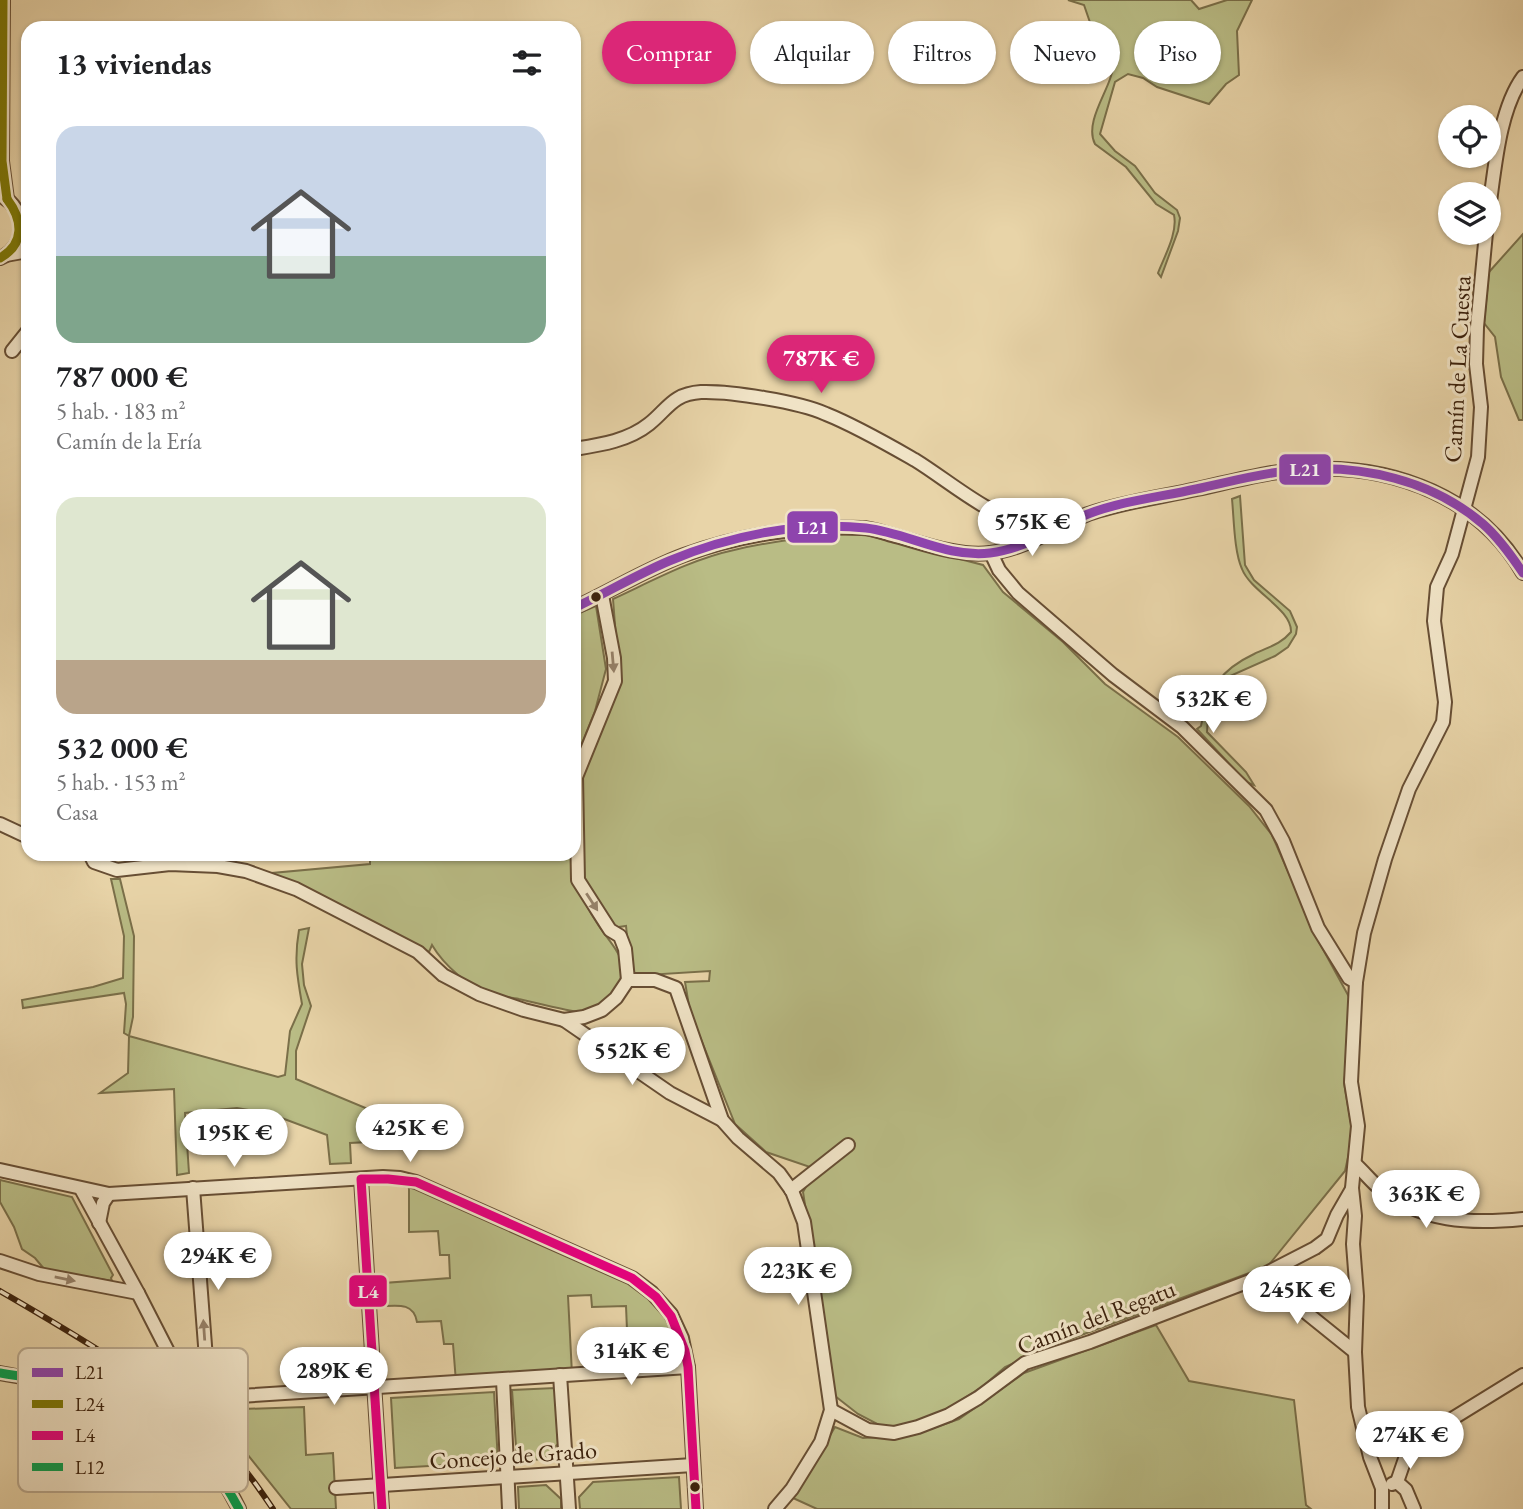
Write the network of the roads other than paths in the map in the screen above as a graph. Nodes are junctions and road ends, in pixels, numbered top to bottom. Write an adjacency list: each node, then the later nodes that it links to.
1 (3, 0): 3 (street)
2 (1523, 77): 4 (street)
3 (1, 163): 5 (street)
4 (1493, 182)
5 (4, 197): 6 (street)
6 (21, 221): 9 (street)
7 (1485, 245): 13 (street, Camín de La Cuesta)
8 (21, 253): 9 (street)
9 (3, 257)
10 (21, 340): 11 (street)
11 (12, 351)
12 (581, 448): 14 (street)
13 (1463, 507): 14 (street); 16 (street); 25 (street, Camín de La Cuesta)
14 (1057, 527): 15 (street)
15 (991, 553): 17 (street); 25 (street)
16 (1523, 573)
17 (601, 595): 18 (street); 19 (street, one-way to 19)
18 (581, 605)
19 (581, 765)
20 (0, 824): 21 (street)
21 (21, 834)
22 (94, 861): 26 (street)
23 (578, 861): 24 (street, one-way to 24)
24 (628, 980): 26 (street); 27 (street)
25 (1356, 982): 29 (street, Camín de La Cuesta)
26 (564, 1020): 27 (street)
27 (722, 1120): 35 (street)
28 (848, 1145): 35 (street)
29 (1355, 1164): 33 (street, Camín de La Cuesta); 37 (street)
30 (0, 1170): 34 (street)
31 (361, 1179): 32 (street); 45 (street); 51 (street)
32 (193, 1188): 36 (street); 43 (street, one-way to 32)
33 (1352, 1188): 40 (street, Camín del Regatu); 44 (street)
34 (81, 1189): 36 (street); 38 (street)
35 (791, 1190): 53 (street)
36 (109, 1194): 38 (street)
37 (1523, 1219)
38 (99, 1223): 41 (street)
39 (0, 1261): 41 (street, one-way to 41)
40 (1255, 1279): 44 (street); 53 (street, Camín del Regatu)
41 (138, 1293): 42 (street)
42 (166, 1348)
43 (206, 1348)
44 (1355, 1352): 60 (street)
45 (688, 1367): 47 (street); 54 (street)
46 (0, 1373): 49 (street)
47 (566, 1375): 50 (street); 55 (street)
48 (1523, 1375): 57 (street)
49 (18, 1376)
50 (503, 1380): 51 (street); 56 (street)
51 (374, 1387): 52 (street); 58 (street)
52 (248, 1395)
53 (831, 1410): 67 (street)
54 (693, 1465): 55 (street, Concejo de Grado); 66 (street)
55 (566, 1472): 56 (street, Concejo de Grado); 65 (street)
56 (507, 1477): 58 (street, Concejo de Grado); 64 (street)
57 (1396, 1482): 60 (street); 69 (street)
58 (380, 1485): 59 (street, Concejo de Grado); 63 (street)
59 (336, 1488)
60 (1382, 1488): 68 (street)
61 (231, 1492): 62 (street)
62 (239, 1509)
63 (382, 1509)
64 (509, 1509)
65 (569, 1509)
66 (696, 1509)
67 (775, 1509)
68 (1382, 1509)
69 (1414, 1509)

